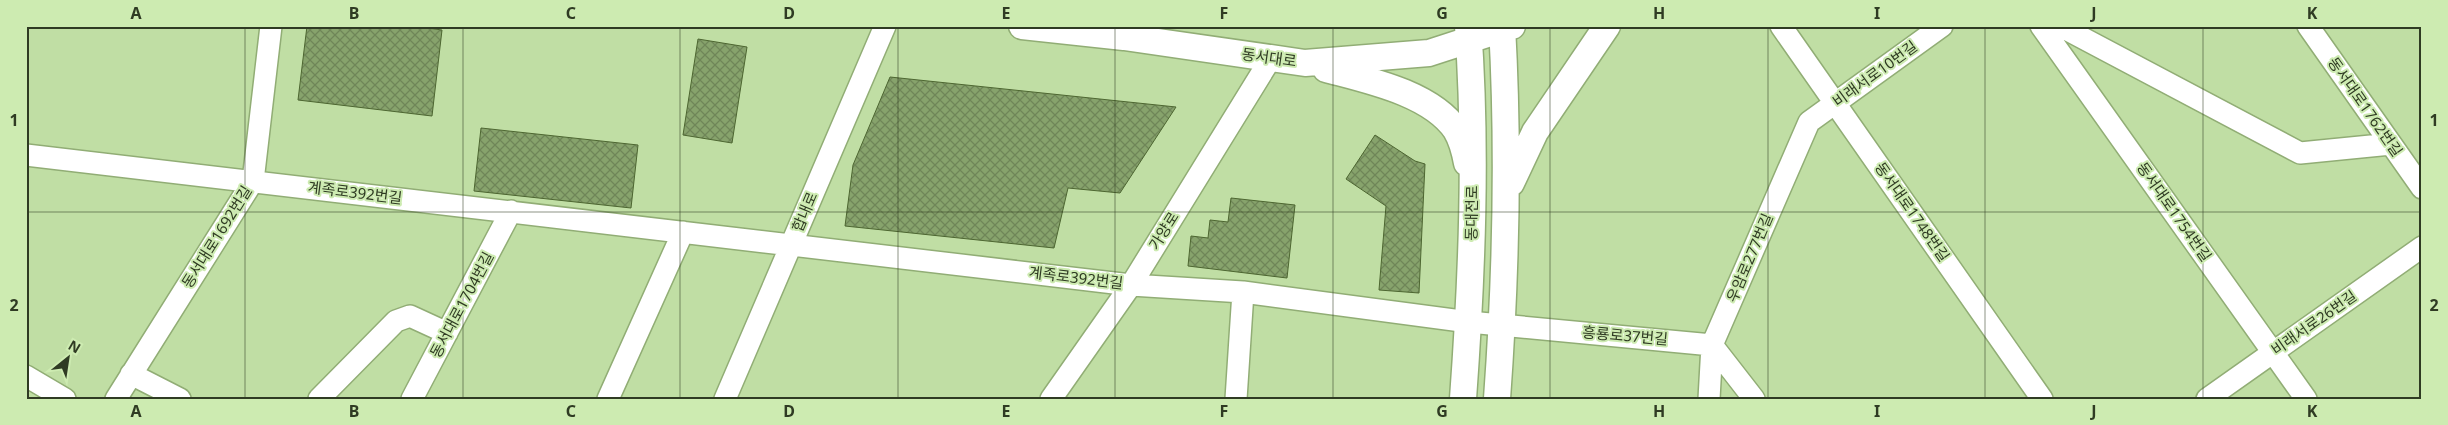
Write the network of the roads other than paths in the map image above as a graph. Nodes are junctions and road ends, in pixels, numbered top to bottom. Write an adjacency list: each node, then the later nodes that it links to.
1 (271, 26): 18 (street, 동서대로1692번길)
2 (886, 26): 24 (street, 합내로)
3 (1022, 26): 12 (main road, 동서대로)
4 (1607, 26): 21 (main road)
5 (1782, 26): 14 (street, 동서대로1748번길)
6 (1942, 26): 14 (street, 비래서로10번길)
7 (2041, 26): 32 (street, 동서대로1754번길)
8 (2060, 26): 16 (street)
9 (2308, 26): 16 (street, 동서대로1762번길)
10 (1505, 27): 11 (main road, 동서대로); 21 (main road)
11 (1468, 34): 13 (main road, 동서대로); 20 (main road, 동대전로)
12 (1271, 58): 13 (main road, 동서대로); 26 (street, 가양로)
13 (1305, 63): 20 (main road)
14 (1835, 103): 15 (street, 비래서로10번길); 48 (street, 동서대로1748번길)
15 (1808, 122): 31 (street, 우암로277번길)
16 (2391, 144): 19 (street, 동서대로1762번길)
17 (26, 155): 18 (street, 계족로392번길)
18 (253, 181): 22 (street, 계족로392번길); 33 (street, 동서대로1692번길)
19 (2422, 188)
20 (1473, 190): 28 (main road, 동대전로)
21 (1506, 193): 29 (main road)
22 (511, 211): 23 (street, 계족로392번길); 30 (street, 동서대로1704번길)
23 (683, 232): 24 (street, 계족로392번길); 40 (street)
24 (791, 244): 26 (street, 계족로392번길); 41 (street, 합내로)
25 (2422, 247): 32 (street, 비래서로26번길)
26 (1131, 285): 27 (street, 계족로392번길); 42 (street, 가양로)
27 (1243, 292): 28 (street, 계족로392번길); 43 (street)
28 (1469, 322): 29 (street, 흥룡로37번길); 44 (main road, 동대전로)
29 (1502, 325): 31 (street, 흥룡로37번길); 45 (main road)
30 (447, 334): 38 (street); 39 (street, 동서대로1704번길)
31 (1712, 345): 46 (street, 우암로277번길); 47 (street)
32 (2273, 352): 49 (street, 비래서로26번길); 50 (street, 동서대로1754번길)
33 (131, 374): 36 (street, 동서대로1692번길); 37 (street)
34 (26, 376): 35 (street)
35 (65, 399)
36 (116, 399)
37 (180, 399)
38 (319, 399)
39 (412, 399)
40 (608, 399)
41 (725, 399)
42 (1051, 399)
43 (1236, 399)
44 (1463, 399)
45 (1497, 399)
46 (1709, 399)
47 (1754, 399)
48 (2042, 399)
49 (2207, 399)
50 (2306, 399)

